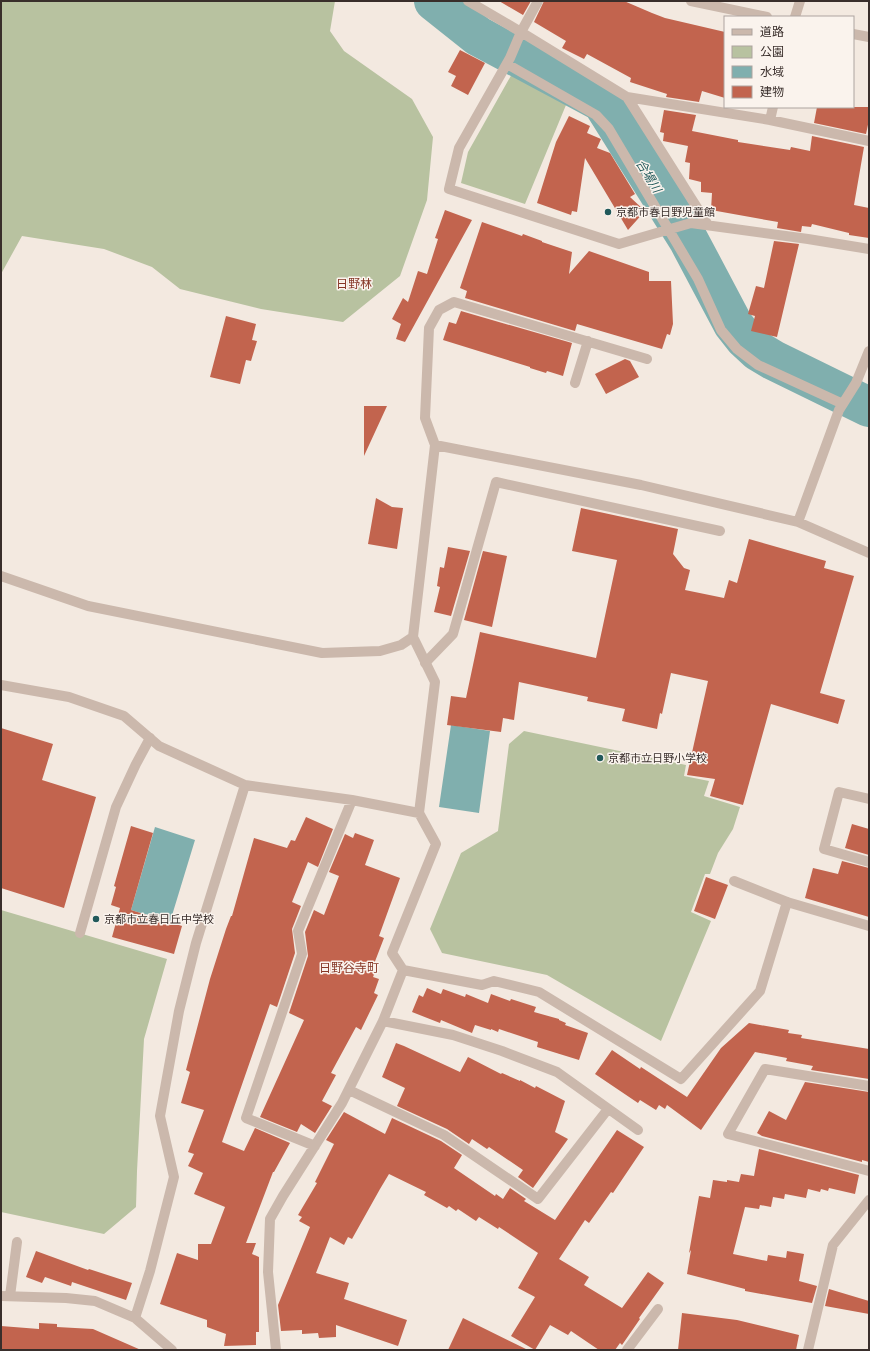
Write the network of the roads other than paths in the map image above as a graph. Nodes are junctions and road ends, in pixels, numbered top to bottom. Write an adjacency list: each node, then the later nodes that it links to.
1 (468, 1): 7 (street)
2 (538, 1): 7 (street)
3 (691, 1): 5 (street)
4 (800, 1): 6 (street)
5 (762, 16)
6 (795, 16)
7 (522, 32): 10 (street); 11 (street)
8 (854, 34): 9 (street)
9 (869, 37)
10 (508, 61): 16 (street); 16 (street)
11 (628, 97): 13 (street); 15 (street)
12 (773, 108): 13 (street)
13 (770, 120): 14 (street)
14 (869, 141)
15 (708, 225): 16 (street); 17 (street)
16 (671, 230): 22 (street)
17 (869, 249)
18 (588, 341): 20 (street); 21 (street); 23 (street)
19 (869, 351): 22 (street)
20 (647, 359)
21 (575, 383)
22 (844, 402): 24 (street)
23 (435, 445): 24 (street); 28 (street)
24 (798, 522): 26 (street)
25 (720, 531): 29 (street)
26 (869, 553)
27 (1, 576): 28 (street)
28 (413, 637): 29 (street)
29 (425, 663): 35 (street)
30 (1, 685): 31 (street)
31 (150, 738): 32 (street); 40 (street)
32 (245, 785): 34 (street); 53 (street)
33 (869, 799): 36 (street)
34 (352, 800): 35 (street); 47 (street)
35 (418, 813): 41 (street)
36 (869, 862)
37 (734, 881): 38 (street)
38 (787, 902): 39 (street); 41 (street)
39 (869, 926)
40 (80, 933)
41 (404, 970): 42 (street)
42 (383, 1021): 44 (street); 45 (street)
43 (869, 1086): 48 (street)
44 (349, 1090): 45 (street); 47 (street)
45 (608, 1109): 46 (street)
46 (638, 1130)
47 (315, 1146): 55 (street)
48 (869, 1171)
49 (869, 1200): 57 (street)
50 (17, 1242): 51 (street)
51 (5, 1296): 53 (street)
52 (658, 1309): 56 (street)
53 (135, 1318): 54 (street)
54 (172, 1350)
55 (276, 1350)
56 (627, 1350)
57 (808, 1350)

